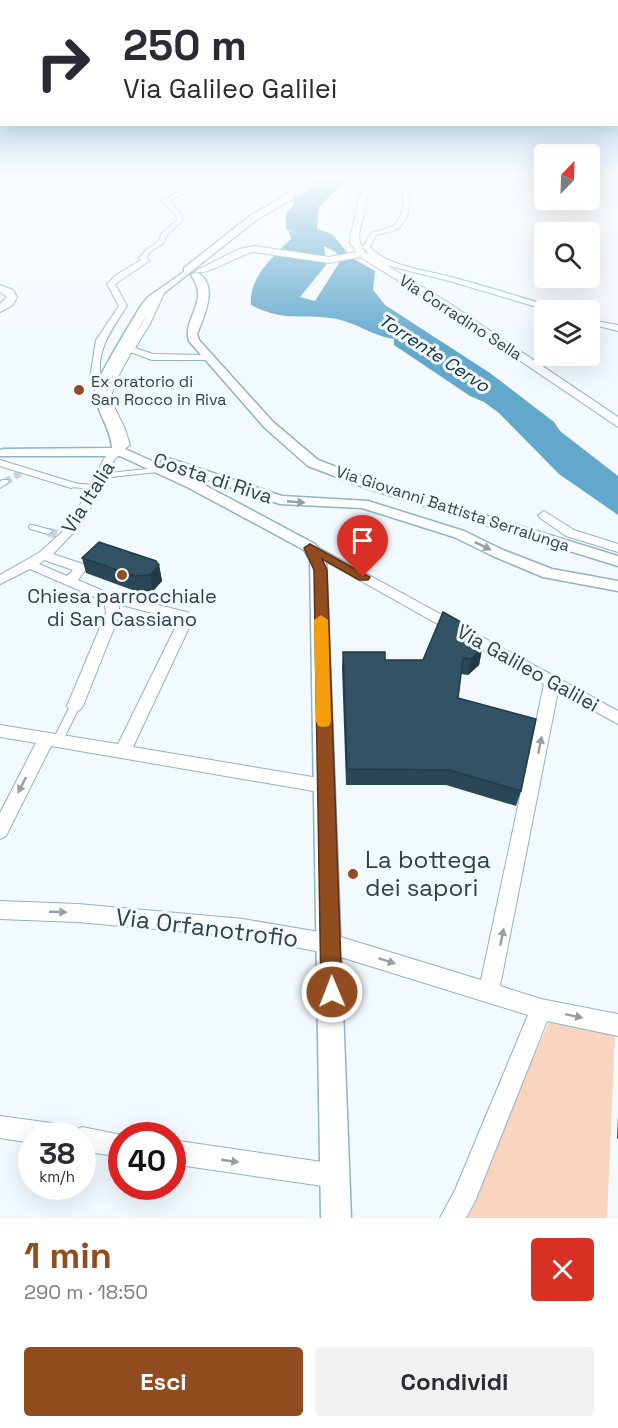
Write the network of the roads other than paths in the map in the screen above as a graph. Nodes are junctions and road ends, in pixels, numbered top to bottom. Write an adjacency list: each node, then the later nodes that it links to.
1 (164, 234): 16 (street)
2 (233, 234): 7 (street)
3 (355, 234): 5 (main road)
4 (374, 234): 6 (street)
5 (362, 256): 6 (street); 7 (main road); 17 (main road, Via Corradino Sella)
6 (398, 265): 10 (street)
7 (193, 272): 9 (street); 15 (street, Via Giovanni Battista Serralunga)
8 (0, 288): 11 (main road)
9 (161, 291): 14 (street); 16 (street)
10 (534, 304)
11 (0, 309)
12 (600, 324): 13 (street)
13 (618, 328)
14 (130, 349): 15 (street); 18 (street)
15 (209, 358): 29 (street, Via Giovanni Battista Serralunga)
16 (100, 388): 18 (street, Via Italia)
17 (618, 423)
18 (119, 451): 19 (street); 20 (street, Via Galileo Galilei); 21 (street, Via Italia); 33 (street, Costa di Riva, one-way to 33)
19 (1, 456): 22 (street)
20 (164, 469): 21 (street); 26 (street, Via Galileo Galilei)
21 (98, 481): 22 (street); 28 (street, Via Italia)
22 (71, 485)
23 (544, 515): 27 (street)
24 (33, 527): 25 (street)
25 (48, 532)
26 (310, 548): 35 (street, Via Galileo Galilei); 41 (street)
27 (618, 548)
28 (42, 555): 30 (street, Via Italia); 32 (street)
29 (618, 561)
30 (28, 564): 31 (street, Via Italia); 32 (street)
31 (0, 580)
32 (69, 582): 34 (street)
33 (618, 586)
34 (104, 596): 36 (street); 40 (street)
35 (552, 682): 37 (street, Via Galileo Galilei); 45 (street, one-way to 35)
36 (75, 706): 39 (street)
37 (618, 718)
38 (0, 731): 39 (street)
39 (52, 740): 40 (street); 42 (street, one-way to 42)
40 (123, 752): 41 (street)
41 (325, 786): 44 (street)
42 (0, 831)
43 (0, 910): 44 (street, Via Orfanotrofio, one-way to 44)
44 (331, 944): 45 (street, Via Orfanotrofio, one-way to 45); 51 (street)
45 (488, 994): 46 (street, Via Orfanotrofio)
46 (541, 1009): 47 (street, Via Orfanotrofio, one-way to 47); 53 (street)
47 (618, 1025)
48 (0, 1127): 49 (street)
49 (18, 1130)
50 (186, 1154): 51 (street, one-way to 51)
51 (336, 1176): 52 (street)
52 (336, 1218)
53 (452, 1218)

